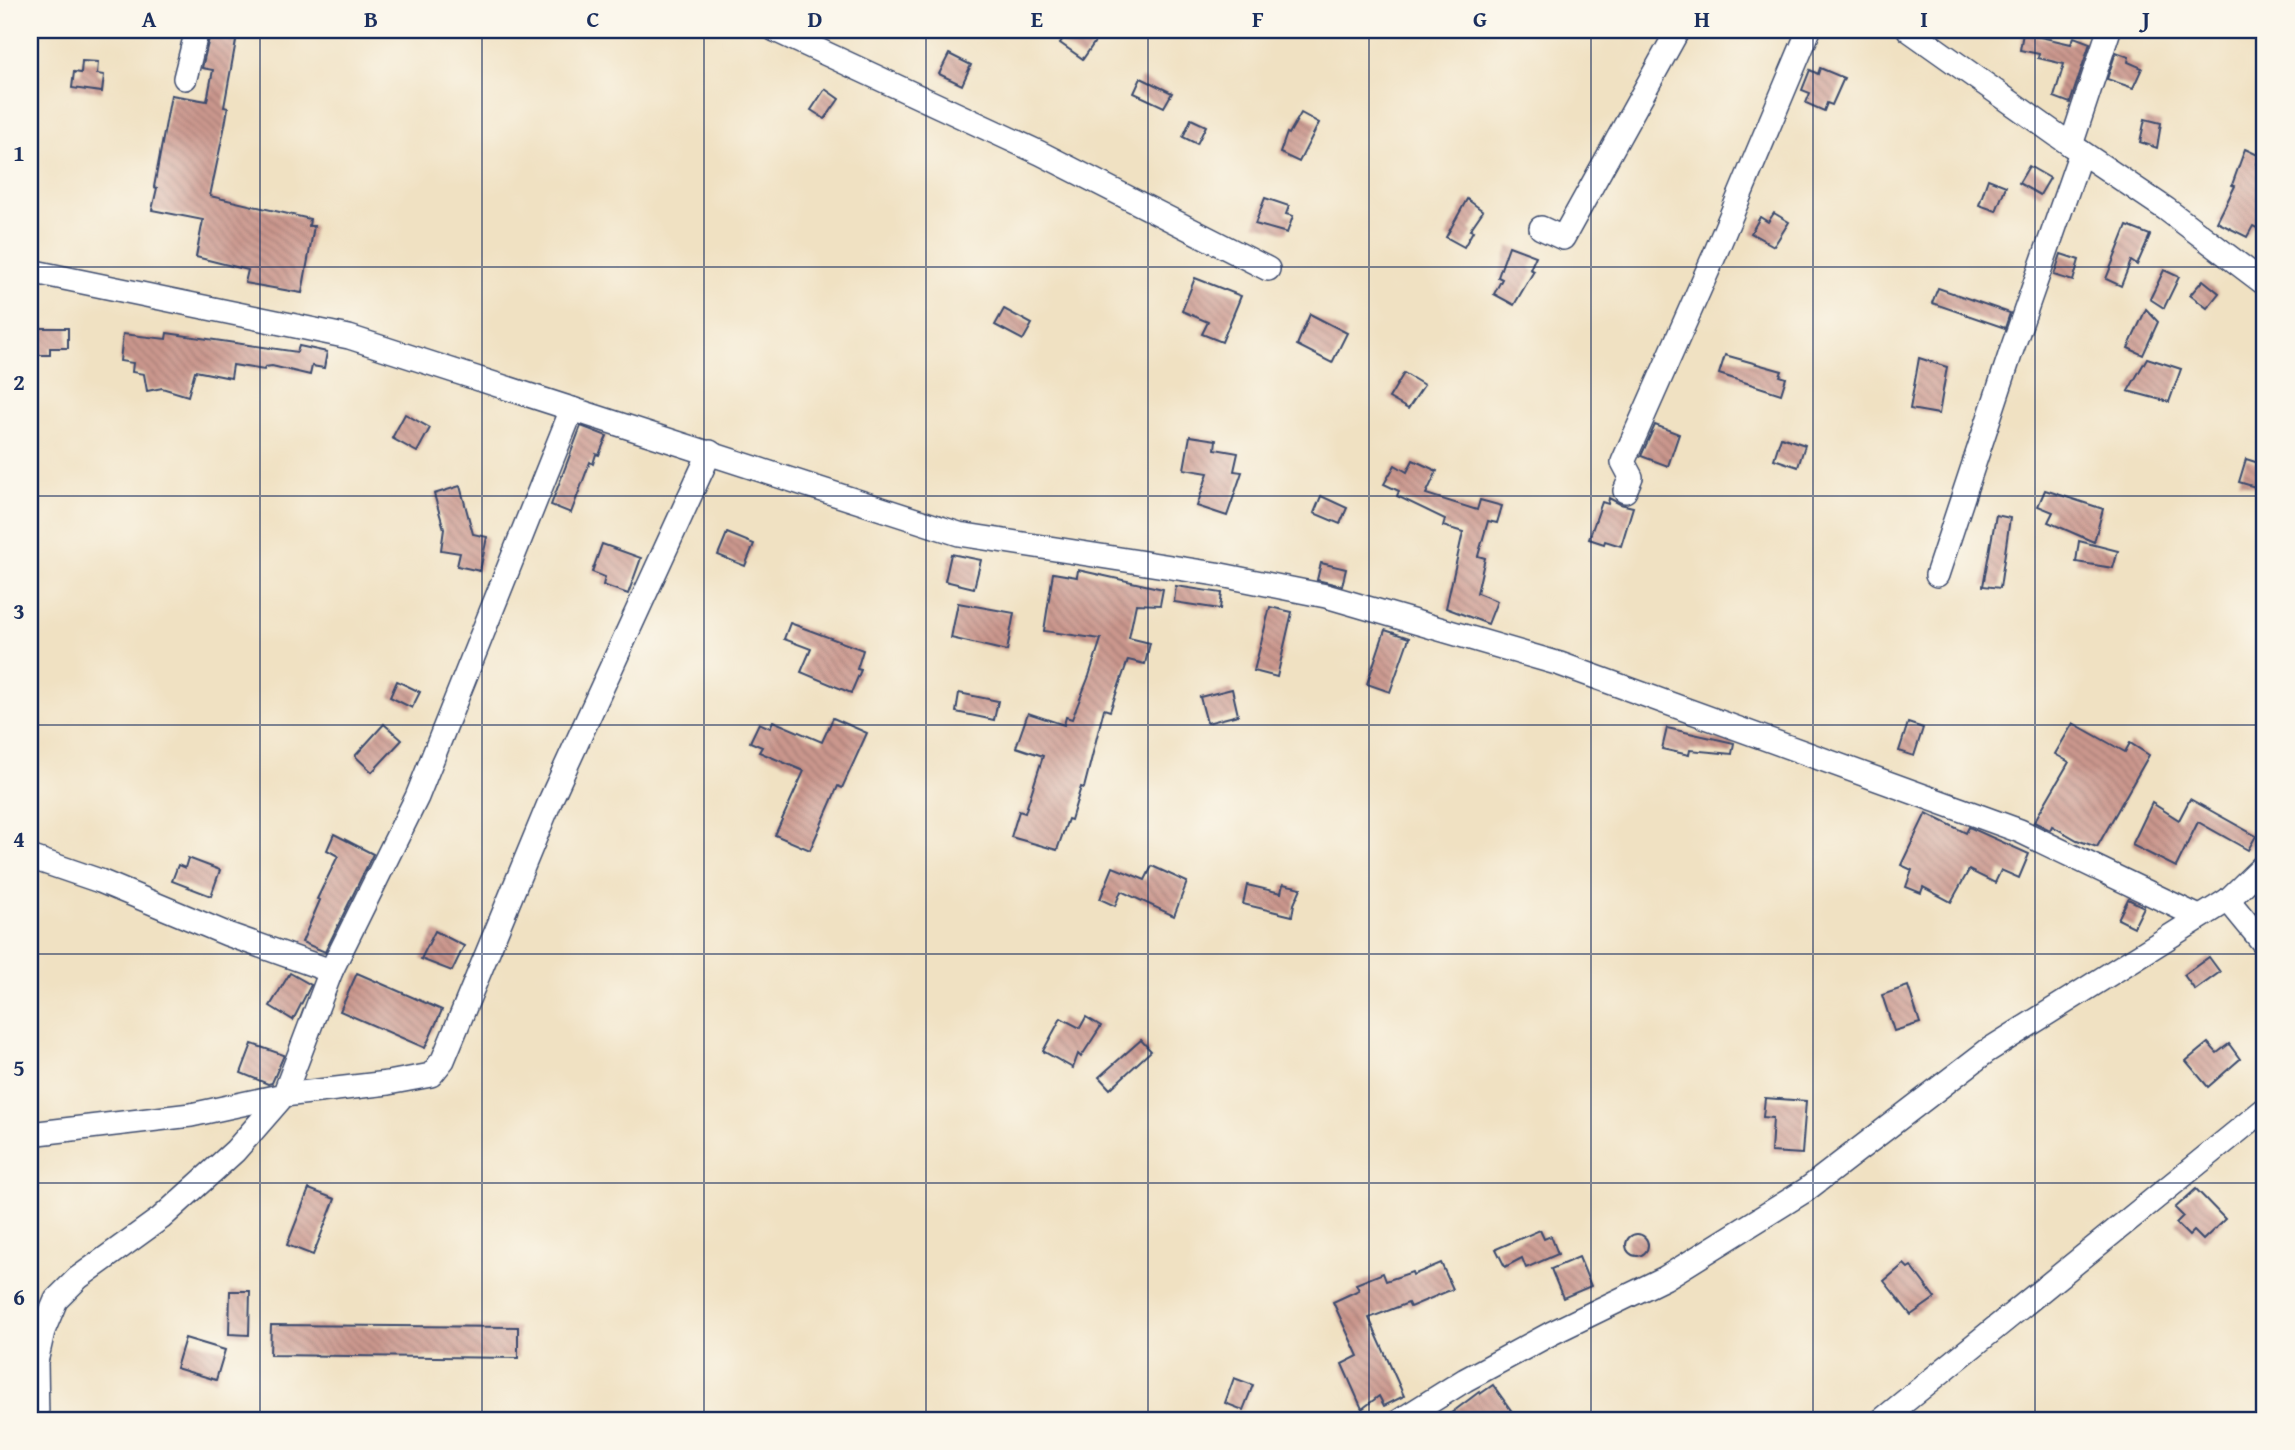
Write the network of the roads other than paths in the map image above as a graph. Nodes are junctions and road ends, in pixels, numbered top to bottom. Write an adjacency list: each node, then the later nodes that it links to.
1 (197, 30): 7 (street)
2 (775, 30): 10 (street)
3 (1678, 30): 9 (street)
4 (1809, 30): 15 (street)
5 (1909, 30): 8 (street)
6 (2109, 30): 8 (street)
7 (184, 78)
8 (2076, 149): 12 (street); 16 (street)
9 (1541, 228)
10 (1268, 270)
11 (30, 271): 13 (street)
12 (2265, 284)
13 (572, 410): 14 (street); 22 (street)
14 (710, 452): 20 (street); 23 (street)
15 (1625, 491)
16 (1937, 575)
17 (30, 857): 22 (street)
18 (2265, 864): 19 (street)
19 (2228, 900): 20 (street); 21 (street)
20 (2199, 917): 27 (street)
21 (2265, 945)
22 (331, 971): 23 (street)
23 (284, 1095): 25 (street); 26 (street)
24 (2265, 1109): 28 (street)
25 (30, 1134)
26 (37, 1420)
27 (1401, 1420)
28 (1882, 1420)

